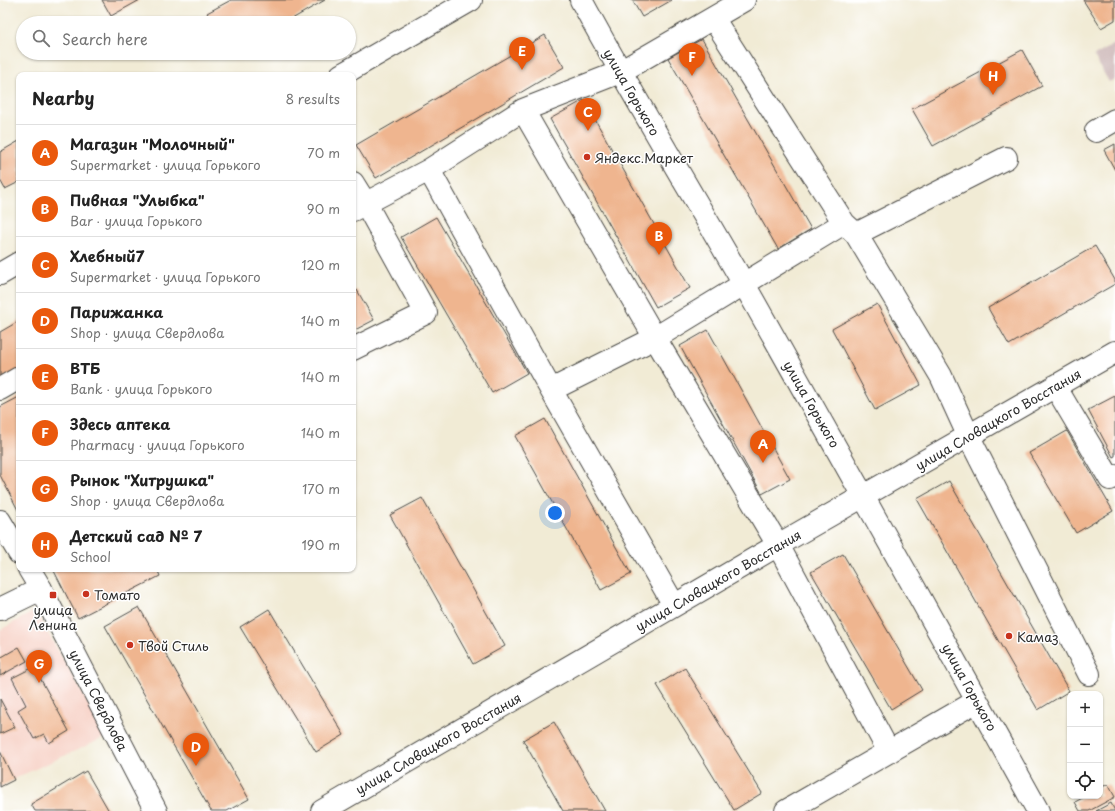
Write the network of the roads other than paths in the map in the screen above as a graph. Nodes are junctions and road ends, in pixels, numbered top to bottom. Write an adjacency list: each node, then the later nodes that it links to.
1 (471, 0): 5 (street)
2 (581, 0): 6 (street, улица Горького)
3 (744, 0): 4 (street)
4 (713, 18): 6 (street); 14 (street)
5 (346, 72)
6 (620, 72): 7 (street); 17 (street, улица Горького)
7 (523, 110): 11 (street); 18 (street)
8 (1115, 120): 9 (street)
9 (1096, 131)
10 (1006, 158): 14 (street)
11 (429, 170): 13 (street); 24 (street)
12 (356, 193): 13 (street)
13 (360, 207): 19 (street)
14 (850, 229): 17 (street); 25 (street)
15 (16, 265): 16 (street)
16 (0, 274)
17 (744, 284): 18 (street); 27 (street, улица Горького)
18 (655, 338): 24 (street); 29 (street)
19 (356, 348)
20 (1115, 352): 22 (street, улица Словацкого Восстания)
21 (16, 380): 23 (street)
22 (1055, 386): 25 (street, улица Словацкого Восстания); 26 (street)
23 (0, 389)
24 (551, 390): 33 (street)
25 (968, 436): 27 (street, улица Словацкого Восстания); 35 (street)
26 (1113, 481)
27 (864, 496): 29 (street, улица Словацкого Восстания); 36 (street, улица Горького)
28 (0, 521): 30 (street)
29 (778, 545): 33 (street, улица Словацкого Восстания); 37 (street)
30 (16, 548)
31 (31, 572): 32 (street, улица Свердлова)
32 (41, 589): 34 (street); 38 (street, улица Свердлова)
33 (674, 605): 39 (street, улица Словацкого Восстания)
34 (0, 609)
35 (1089, 674)
36 (977, 701): 37 (street); 41 (street, улица Горького)
37 (889, 752): 40 (street)
38 (156, 811)
39 (322, 811)
40 (786, 811)
41 (1038, 811)

